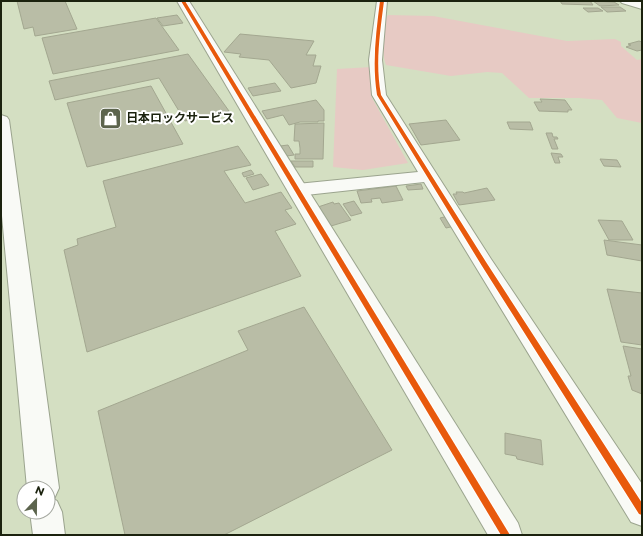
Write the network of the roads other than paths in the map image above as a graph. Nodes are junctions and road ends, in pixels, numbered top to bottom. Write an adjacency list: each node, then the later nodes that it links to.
1 (183, 1): 7 (street)
2 (382, 1): 6 (street)
3 (626, 1): 4 (street)
4 (642, 6)
5 (1, 120): 8 (street)
6 (430, 176): 7 (street); 9 (street)
7 (298, 190): 12 (street)
8 (43, 480)
9 (642, 511)
10 (47, 520): 11 (street)
11 (49, 535)
12 (506, 535)

